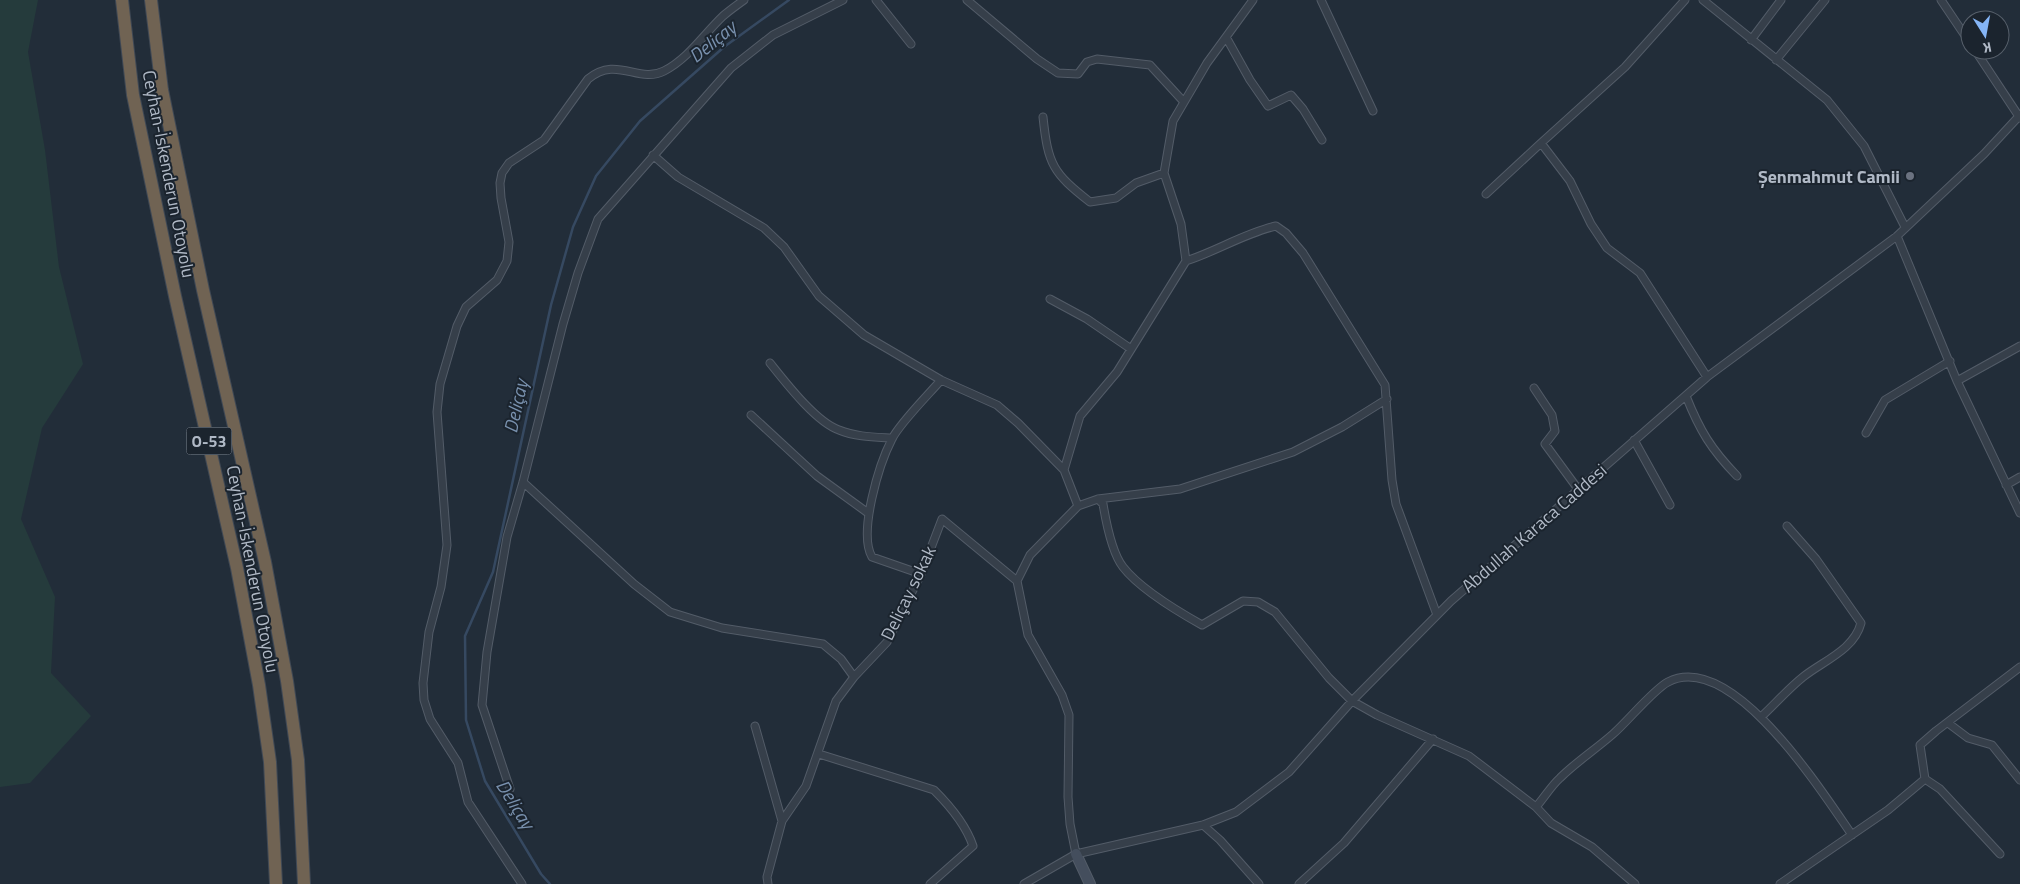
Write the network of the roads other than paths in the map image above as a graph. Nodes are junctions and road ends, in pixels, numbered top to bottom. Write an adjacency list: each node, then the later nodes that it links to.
1 (122, 0): 79 (highway, Ceyhan-İskenderun Otoyolu / O-53)
2 (151, 0): 80 (highway, Ceyhan-İskenderun Otoyolu / O-53)
3 (744, 0): 81 (street)
4 (844, 0): 26 (street)
5 (876, 0): 17 (street)
6 (967, 0): 20 (street)
7 (1252, 0): 15 (street)
8 (1321, 0): 21 (street)
9 (1685, 0): 25 (street)
10 (1703, 0): 16 (street)
11 (1781, 0): 16 (street)
12 (1825, 0): 18 (street)
13 (1941, 0): 14 (street)
14 (1960, 28)
15 (1226, 37): 20 (street); 24 (street)
16 (1751, 40): 18 (street)
17 (911, 44)
18 (1776, 60): 29 (street)
19 (1982, 60): 23 (street)
20 (1183, 100): 27 (street)
21 (1373, 111)
22 (1043, 116): 27 (street)
23 (2020, 117): 29 (street, Abdullah Karaca Caddesi)
24 (1322, 140)
25 (1541, 143): 28 (street); 37 (street)
26 (653, 155): 38 (street); 50 (street)
27 (1164, 172): 31 (street)
28 (1486, 194)
29 (1905, 227): 30 (street, Abdullah Karaca Caddesi)
30 (1897, 236): 35 (street); 37 (street, Abdullah Karaca Caddesi)
31 (1186, 261): 34 (street); 42 (street)
32 (1050, 299): 34 (street)
33 (2020, 346): 39 (street)
34 (1131, 349): 47 (street)
35 (1950, 361): 39 (street); 44 (street)
36 (770, 363): 45 (street)
37 (1707, 377): 41 (street, Abdullah Karaca Caddesi)
38 (941, 380): 45 (street); 47 (street)
39 (1957, 381): 51 (street)
40 (1534, 388): 52 (street)
41 (1686, 396): 46 (street, Abdullah Karaca Caddesi); 48 (street)
42 (1387, 399): 53 (street); 61 (street)
43 (751, 415): 56 (street)
44 (1866, 432)
45 (892, 438): 56 (street)
46 (1634, 440): 52 (street, Abdullah Karaca Caddesi); 54 (street)
47 (1064, 470): 55 (street)
48 (1737, 476)
49 (2020, 477): 51 (street)
50 (524, 482): 63 (street); 72 (street)
51 (2006, 484): 57 (street)
52 (1578, 489): 61 (street, Abdullah Karaca Caddesi)
53 (1098, 499): 55 (street); 64 (street)
54 (1670, 504)
55 (1078, 506): 60 (street)
56 (868, 513): 59 (street)
57 (2020, 513)
58 (1787, 526): 65 (street)
59 (921, 574): 60 (street, Deliçay sokak); 63 (street, Deliçay sokak)
60 (1017, 581): 77 (street)
61 (1437, 615): 64 (street, Abdullah Karaca Caddesi)
62 (2020, 667): 66 (street)
63 (854, 677): 69 (street, Deliçay sokak)
64 (1352, 701): 68 (street); 75 (street, Abdullah Karaca Caddesi)
65 (1761, 717): 73 (street); 76 (street)
66 (1948, 723): 70 (street); 71 (street)
67 (755, 726): 74 (street)
68 (1433, 739): 73 (street); 87 (street)
69 (819, 754): 74 (street, Deliçay sokak); 83 (street)
70 (1925, 779): 76 (street); 78 (street)
71 (2020, 780)
72 (510, 789)
73 (1536, 807): 88 (street)
74 (782, 821): 82 (street, Deliçay sokak)
75 (1202, 825): 77 (street, Abdullah Karaca Caddesi); 86 (street)
76 (1852, 835): 89 (street)
77 (1076, 854): 84 (street, Abdullah Karaca Caddesi); 85 (street)
78 (2000, 854)
79 (276, 884)
80 (304, 884)
81 (522, 884)
82 (768, 884)
83 (930, 884)
84 (1024, 884)
85 (1090, 884)
86 (1259, 884)
87 (1298, 884)
88 (1635, 884)
89 (1780, 884)

